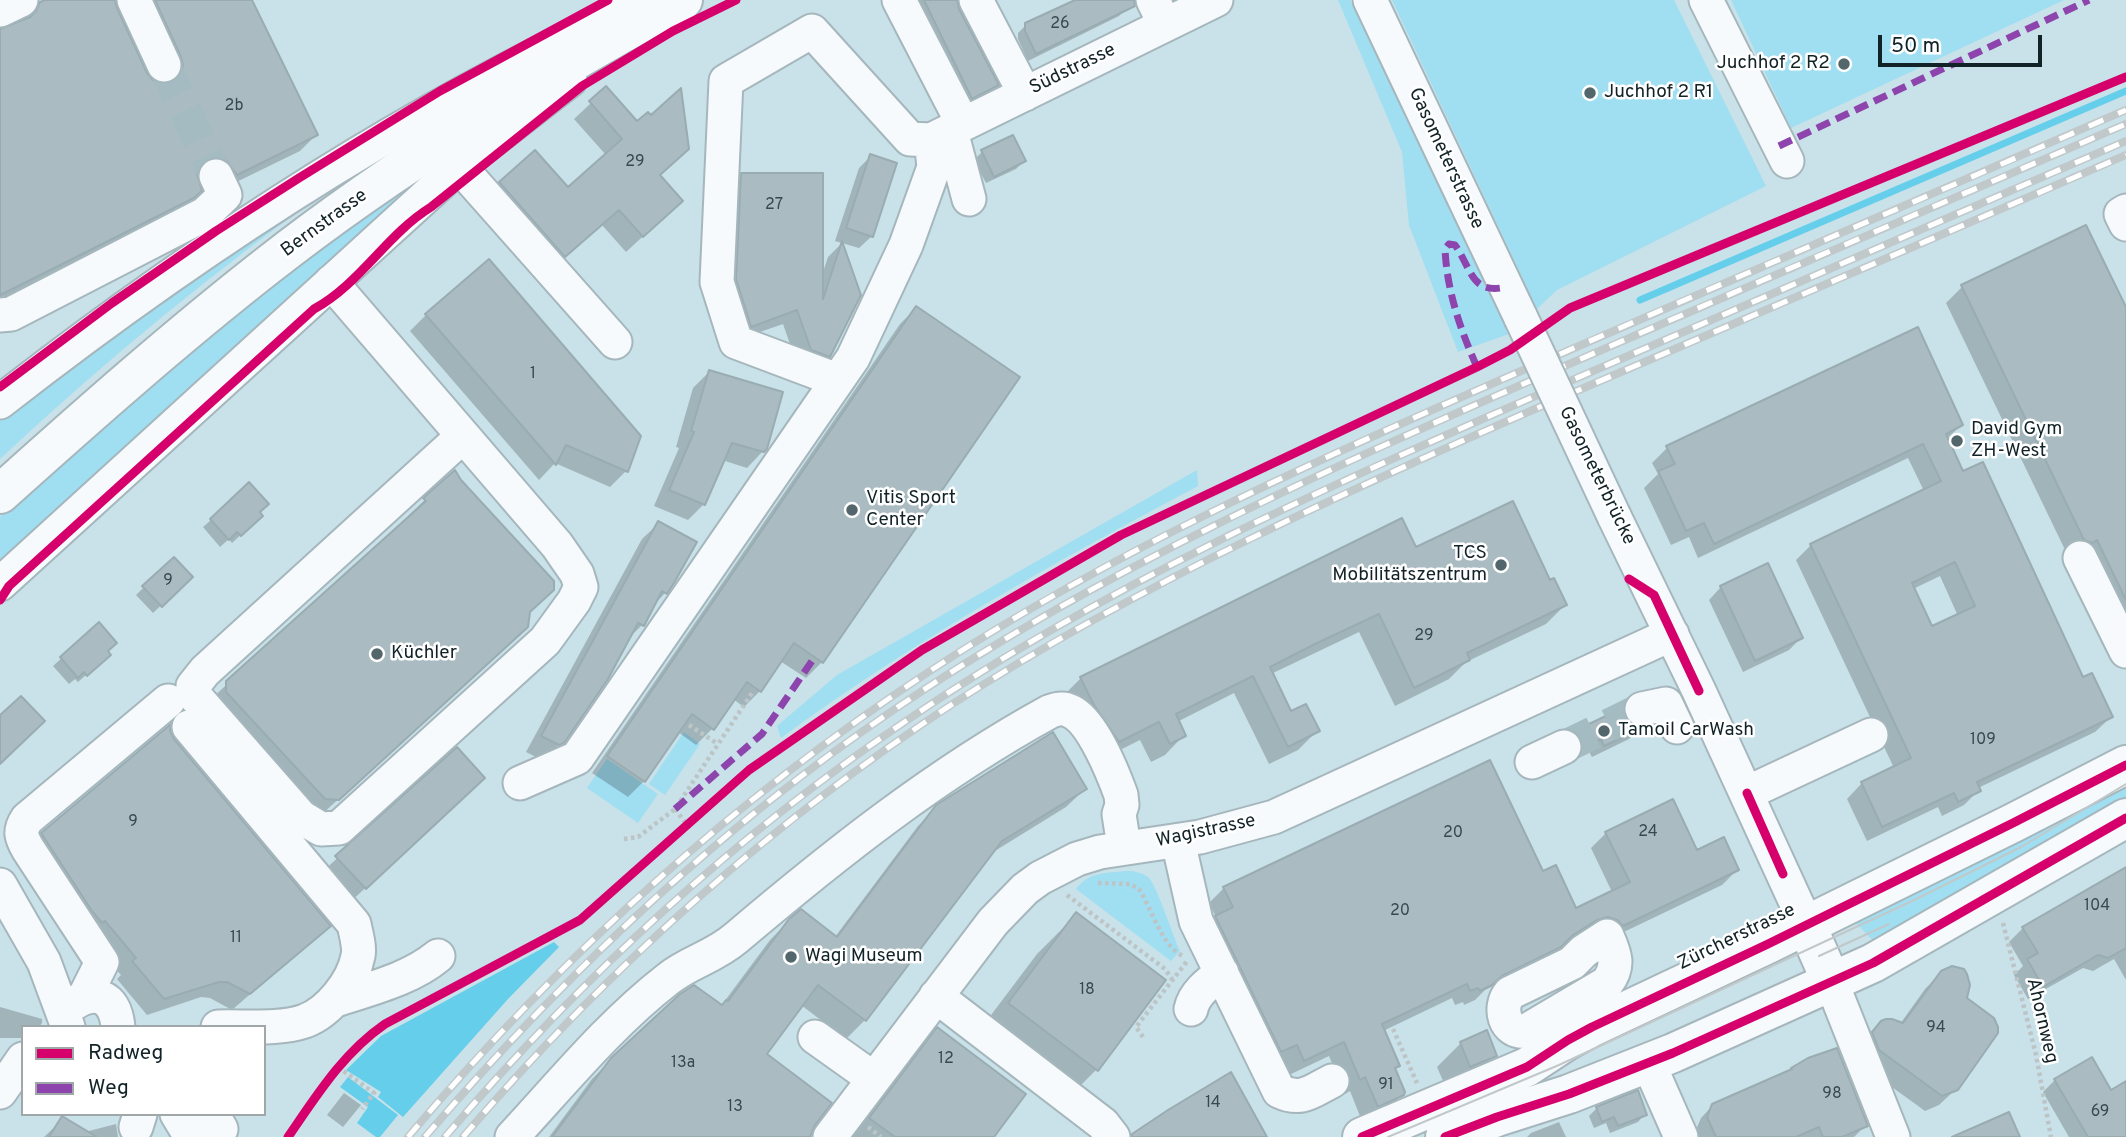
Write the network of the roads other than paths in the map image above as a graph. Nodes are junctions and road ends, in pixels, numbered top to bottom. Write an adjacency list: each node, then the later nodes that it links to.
1 (22, 0): 11 (street)
2 (134, 0): 13 (street)
3 (651, 0): 27 (street)
4 (683, 0): 29 (main road, Bernstrasse)
5 (688, 0): 17 (street)
6 (899, 0): 15 (street)
7 (976, 0): 14 (street)
8 (1216, 0): 12 (street, Südstrasse)
9 (1370, 0): 24 (street, Gasometerstrasse)
10 (1706, 0): 16 (street)
11 (0, 10)
12 (1159, 13): 14 (street, Südstrasse)
13 (164, 65)
14 (1025, 94): 15 (street, Südstrasse)
15 (948, 132): 19 (street); 26 (street); 26 (street)
16 (1787, 161)
17 (459, 166): 22 (street); 25 (street)
18 (216, 177): 23 (street)
19 (969, 199)
20 (2126, 211): 21 (street)
21 (2126, 224)
22 (331, 282): 28 (street); 31 (street)
23 (0, 315)
24 (1521, 318): 32 (street, Gasometerbrücke, bridge)
25 (615, 342)
26 (837, 380): 42 (street)
27 (0, 402)
28 (463, 436): 28 (street)
29 (0, 494)
30 (2080, 558): 33 (street)
31 (0, 584)
32 (1672, 634): 43 (street); 46 (street, Wagistrasse)
33 (2126, 651)
34 (168, 701): 45 (street)
35 (1642, 709): 37 (street)
36 (189, 727): 54 (street)
37 (1677, 727)
38 (1871, 735): 43 (street)
39 (1564, 747): 40 (street)
40 (1532, 762)
41 (2126, 765): 49 (main road, Zürcherstrasse)
42 (520, 783)
43 (1747, 793): 49 (street)
44 (2126, 818): 52 (main road)
45 (10, 837): 56 (street)
46 (1178, 841): 47 (street, Wagistrasse); 51 (street)
47 (1124, 848): 53 (street, Wagistrasse); 70 (street)
48 (0, 885): 56 (street)
49 (1806, 924): 52 (main road); 73 (main road, Zürcherstrasse)
50 (438, 956): 54 (street)
51 (1222, 973): 55 (street); 63 (street)
52 (1831, 981): 61 (main road); 76 (street)
53 (936, 996): 62 (street, Wagistrasse); 72 (street)
54 (333, 1001): 58 (street)
55 (1191, 1009)
56 (66, 1015): 57 (street)
57 (117, 1025)
58 (266, 1026)
59 (815, 1037): 62 (street)
60 (21, 1062): 64 (street)
61 (1648, 1062): 69 (main road); 75 (street)
62 (874, 1079): 71 (street, Wagistrasse)
63 (1332, 1081)
64 (0, 1092)
65 (21, 1098): 66 (street)
66 (0, 1113)
67 (182, 1116): 68 (street)
68 (208, 1127)
69 (1502, 1127): 74 (main road)
70 (512, 1137)
71 (830, 1137)
72 (1113, 1137)
73 (1362, 1137)
74 (1445, 1137)
75 (1681, 1137)
76 (1893, 1137)

